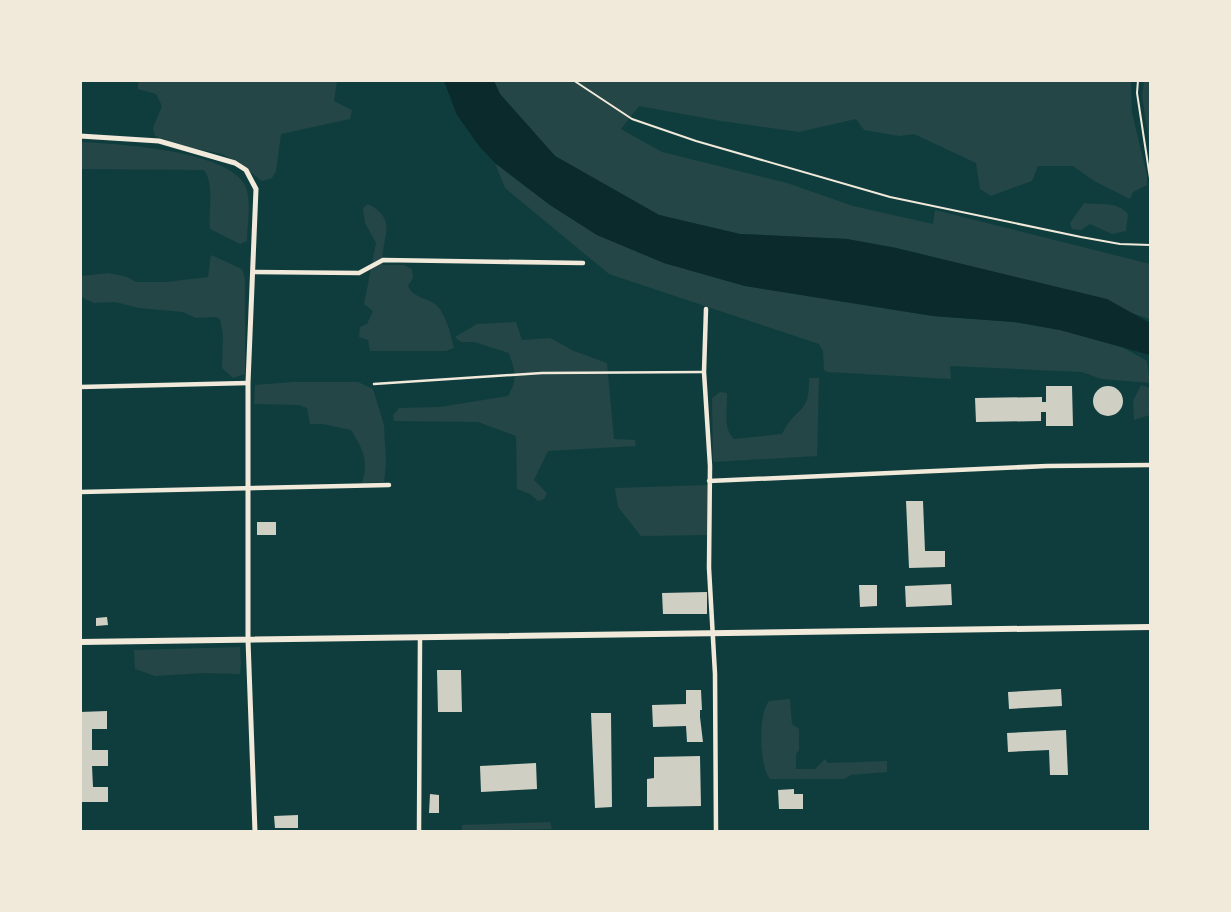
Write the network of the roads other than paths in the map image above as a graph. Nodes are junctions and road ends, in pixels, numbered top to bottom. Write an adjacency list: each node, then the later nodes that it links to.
1 (80, 136): 3 (street)
2 (583, 262): 3 (street)
3 (253, 272): 6 (street)
4 (706, 309): 5 (street)
5 (704, 372): 7 (lane); 10 (street)
6 (248, 383): 8 (street); 12 (street)
7 (373, 384)
8 (80, 387)
9 (1150, 465): 10 (street)
10 (709, 481): 15 (street)
11 (389, 485): 12 (street)
12 (249, 487): 13 (street); 17 (street)
13 (80, 492)
14 (1150, 627): 15 (main road)
15 (713, 634): 16 (main road); 21 (street)
16 (420, 638): 17 (main road); 20 (street)
17 (248, 640): 18 (main road); 19 (street)
18 (80, 642)
19 (255, 831)
20 (419, 831)
21 (716, 831)

